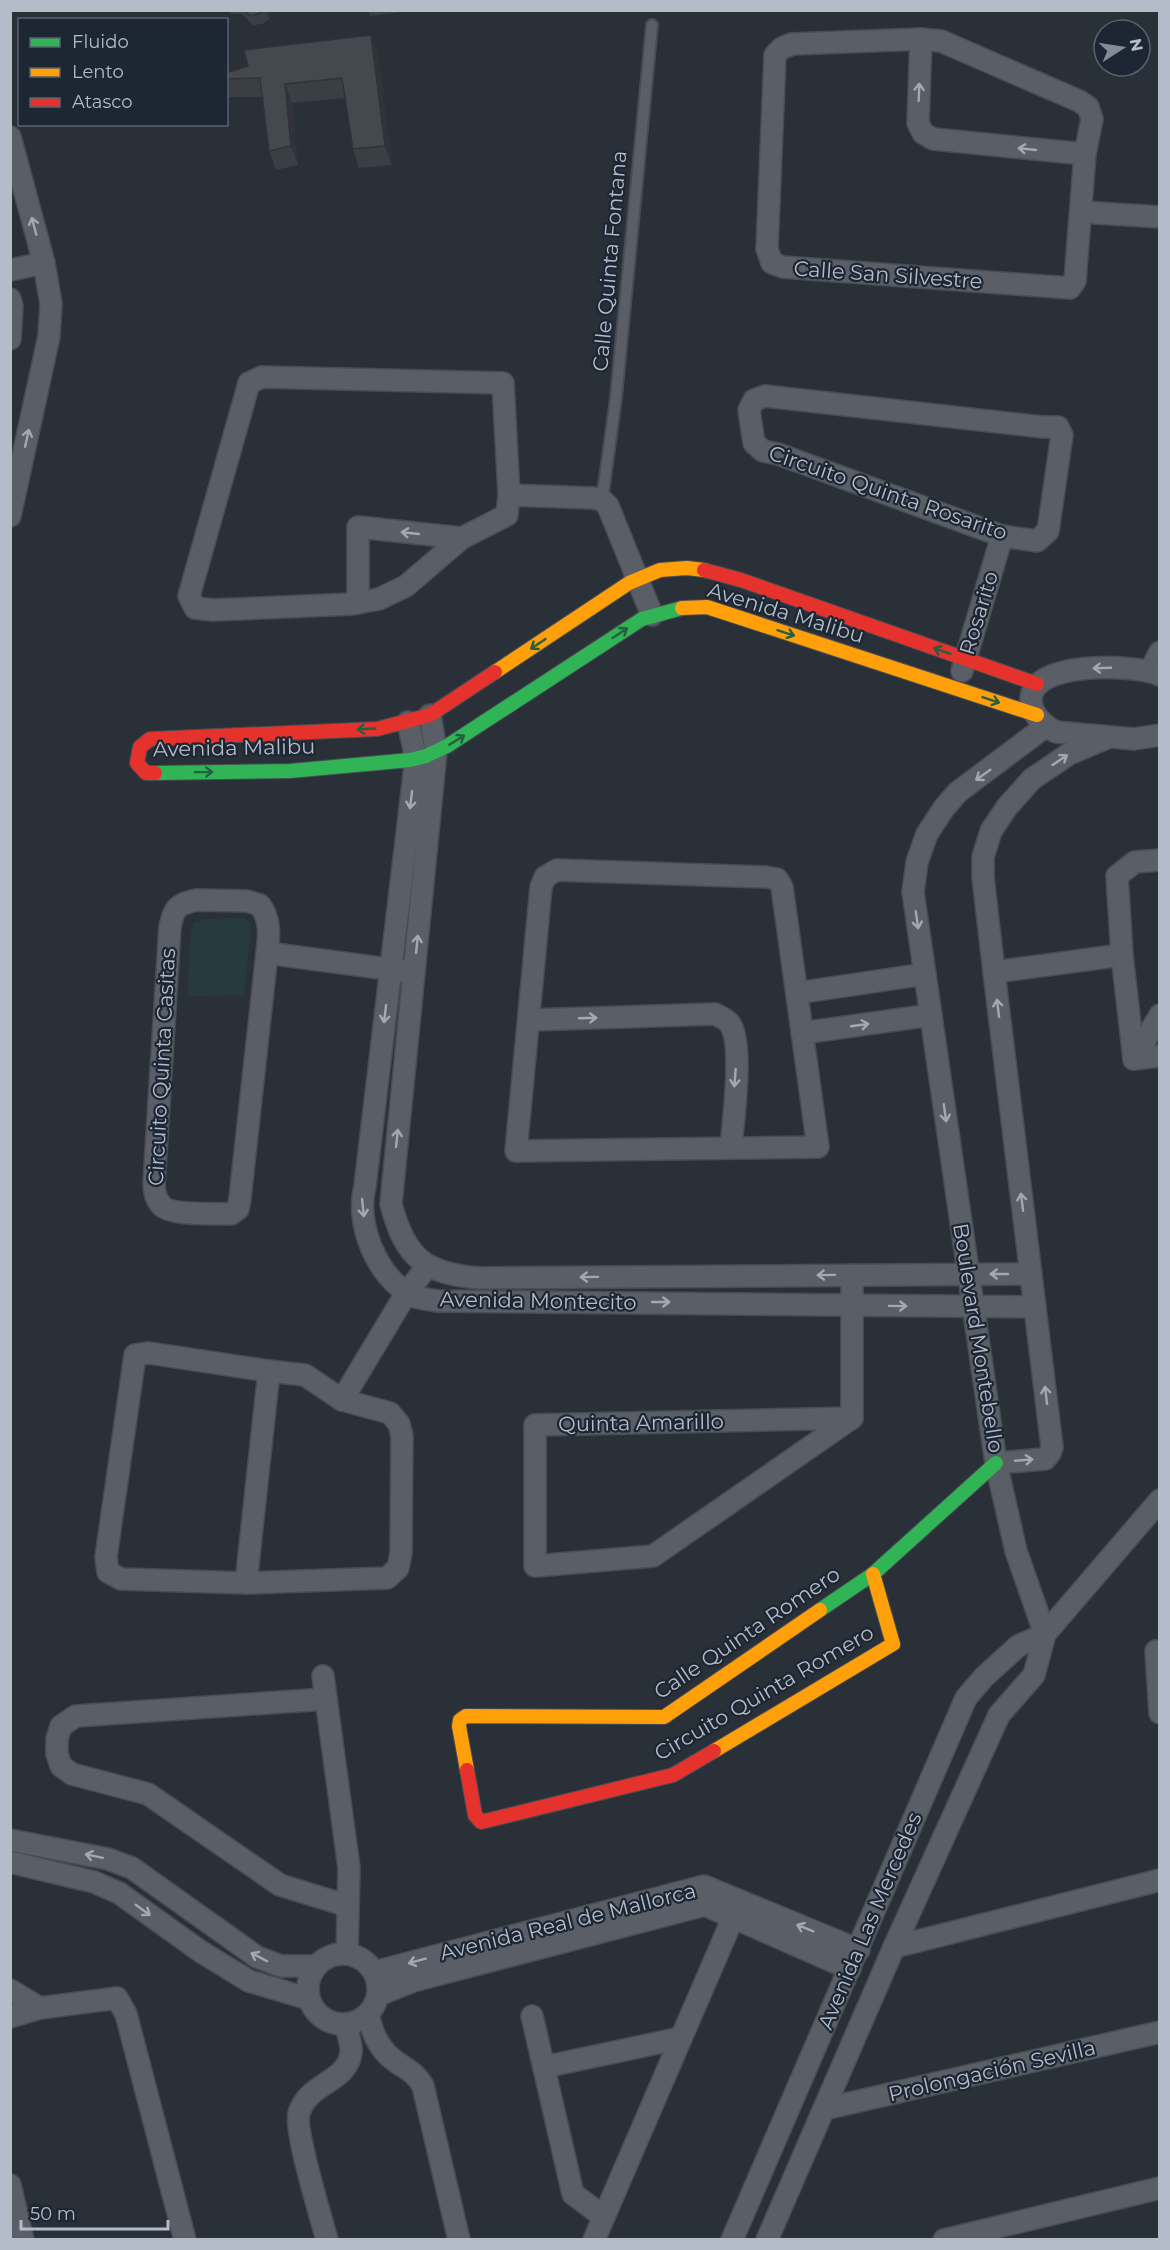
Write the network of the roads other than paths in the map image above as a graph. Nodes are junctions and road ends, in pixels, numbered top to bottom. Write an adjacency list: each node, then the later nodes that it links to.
1 (652, 25): 12 (lane, Calle Quinta Fontana)
2 (921, 39): 4 (street, Calle San Silvestre); 4 (street, one-way to 2); 5 (street, Calle San Silvestre)
3 (10, 137): 7 (street, one-way to 3)
4 (1085, 154): 5 (street, Calle San Silvestre)
5 (1081, 212): 6 (street)
6 (1160, 217)
7 (44, 264): 8 (street); 13 (street, one-way to 7)
8 (10, 270)
9 (10, 299): 10 (street)
10 (10, 339)
11 (508, 495): 12 (street); 15 (street); 17 (street)
12 (602, 500): 16 (street)
13 (10, 516)
14 (1002, 536): 14 (street, Circuito Quinta Rosarito); 20 (street, Rosarito)
15 (462, 538): 17 (street); 17 (street, one-way to 17)
16 (638, 579): 18 (street); 20 (street, Avenida Malibu, one-way to 16); 24 (street, Avenida Malibu, one-way to 24)
17 (358, 603)
18 (652, 615): 23 (street, Avenida Malibu, one-way to 23); 29 (street, Avenida Malibu, one-way to 18)
19 (1160, 652): 21 (street)
20 (965, 659): 22 (street, Avenida Malibu); 23 (street, Rosarito)
21 (1155, 673): 22 (street, one-way to 22)
22 (1037, 684): 25 (street)
23 (957, 689): 25 (street, Avenida Malibu, one-way to 25)
24 (430, 715): 26 (street, Avenida Malibu); 29 (street, Avenida Montecito)
25 (1042, 721): 28 (street); 37 (street, Boulevard Montebello, one-way to 37)
26 (408, 722): 30 (street, Avenida Montecito); 30 (street, Avenida Malibu, one-way to 30)
27 (1160, 735): 28 (street)
28 (1107, 738): 36 (street, Boulevard Montebello, one-way to 28)
29 (436, 751): 30 (street, Avenida Malibu); 35 (street, Avenida Montecito, one-way to 29)
30 (416, 758): 34 (street, Avenida Montecito, one-way to 34)
31 (1160, 860): 33 (street)
32 (267, 953): 32 (street, Circuito Quinta Casitas); 34 (street)
33 (1122, 955): 36 (street); 44 (street)
34 (391, 969): 35 (street); 50 (street, Avenida Montecito, one-way to 50)
35 (414, 972): 46 (street, Avenida Montecito, one-way to 35)
36 (994, 972): 48 (street, Boulevard Montebello, one-way to 36)
37 (925, 974): 38 (street); 39 (street, Boulevard Montebello)
38 (797, 993): 41 (street); 42 (street)
39 (931, 1015): 42 (street, one-way to 39); 47 (street, Boulevard Montebello, one-way to 47)
40 (1160, 1015): 44 (street)
41 (530, 1020): 45 (street, one-way to 45); 45 (street)
42 (802, 1033): 45 (street)
43 (1160, 1056): 44 (street)
44 (1134, 1059)
45 (731, 1148)
46 (427, 1267): 49 (street, Avenida Montecito, one-way to 46); 50 (street)
47 (968, 1274): 48 (street, Avenida Montecito, one-way to 47); 49 (street, Avenida Montecito); 52 (street, Boulevard Montebello)
48 (1030, 1274): 53 (street, Boulevard Montebello)
49 (852, 1275): 51 (street)
50 (407, 1292): 51 (street, Avenida Montecito, one-way to 51); 55 (street)
51 (852, 1305): 52 (street, Avenida Montecito, one-way to 52); 56 (street)
52 (973, 1307): 53 (street, Avenida Montecito); 57 (street, Boulevard Montebello)
53 (1035, 1307): 57 (street, Boulevard Montebello, one-way to 53)
54 (269, 1371): 55 (street); 60 (street); 60 (street)
55 (342, 1400): 60 (street)
56 (852, 1418): 56 (street, Quinta Amarillo)
57 (996, 1463): 59 (street, Calle Quinta Romero); 61 (street)
58 (1160, 1500): 61 (street, Avenida Las Mercedes)
59 (873, 1574): 62 (street, Calle Quinta Romero); 67 (street, Calle Quinta Romero)
60 (246, 1583)
61 (1045, 1634): 75 (street, Avenida Las Mercedes); 77 (street, Avenida Las Mercedes)
62 (893, 1644): 67 (street, Circuito Quinta Romero)
63 (1156, 1651): 66 (street)
64 (323, 1676): 65 (street)
65 (326, 1699): 73 (street); 73 (street)
66 (1160, 1713)
67 (482, 1822)
68 (10, 1840): 70 (street, one-way to 68)
69 (10, 1862): 72 (street)
70 (132, 1868): 72 (street); 78 (street, one-way to 70)
71 (1160, 1881): 75 (street)
72 (119, 1893): 83 (street, one-way to 83)
73 (348, 1906): 76 (street)
74 (737, 1909): 77 (street, Avenida Real de Mallorca); 79 (street, Avenida Real de Mallorca, one-way to 79); 82 (street, Avenida Real de Mallorca); 90 (street)
75 (894, 1947): 80 (street, Avenida Las Mercedes)
76 (346, 1954): 78 (street); 79 (street)
77 (855, 1959): 80 (street, Avenida Real de Mallorca); 101 (street, Avenida Las Mercedes)
78 (316, 1966): 83 (street)
79 (374, 1972): 82 (street)
80 (884, 1972): 92 (street, Avenida Las Mercedes)
81 (10, 1990): 84 (street)
82 (378, 1995): 85 (street)
83 (309, 1999): 88 (street)
84 (40, 2008): 87 (street); 97 (street)
85 (368, 2015): 88 (street); 99 (street)
86 (532, 2016): 91 (street)
87 (10, 2017)
88 (346, 2025): 98 (street)
89 (1160, 2032): 92 (street, Prolongación Sevilla)
90 (681, 2038): 91 (street); 95 (street)
91 (544, 2067): 95 (street)
92 (824, 2109): 102 (street, Avenida Las Mercedes)
93 (10, 2185): 96 (street)
94 (1160, 2188): 103 (street)
95 (604, 2217): 100 (street)
96 (24, 2240)
97 (185, 2240)
98 (327, 2240)
99 (459, 2240)
100 (594, 2240)
101 (732, 2240)
102 (767, 2240)
103 (944, 2240)

